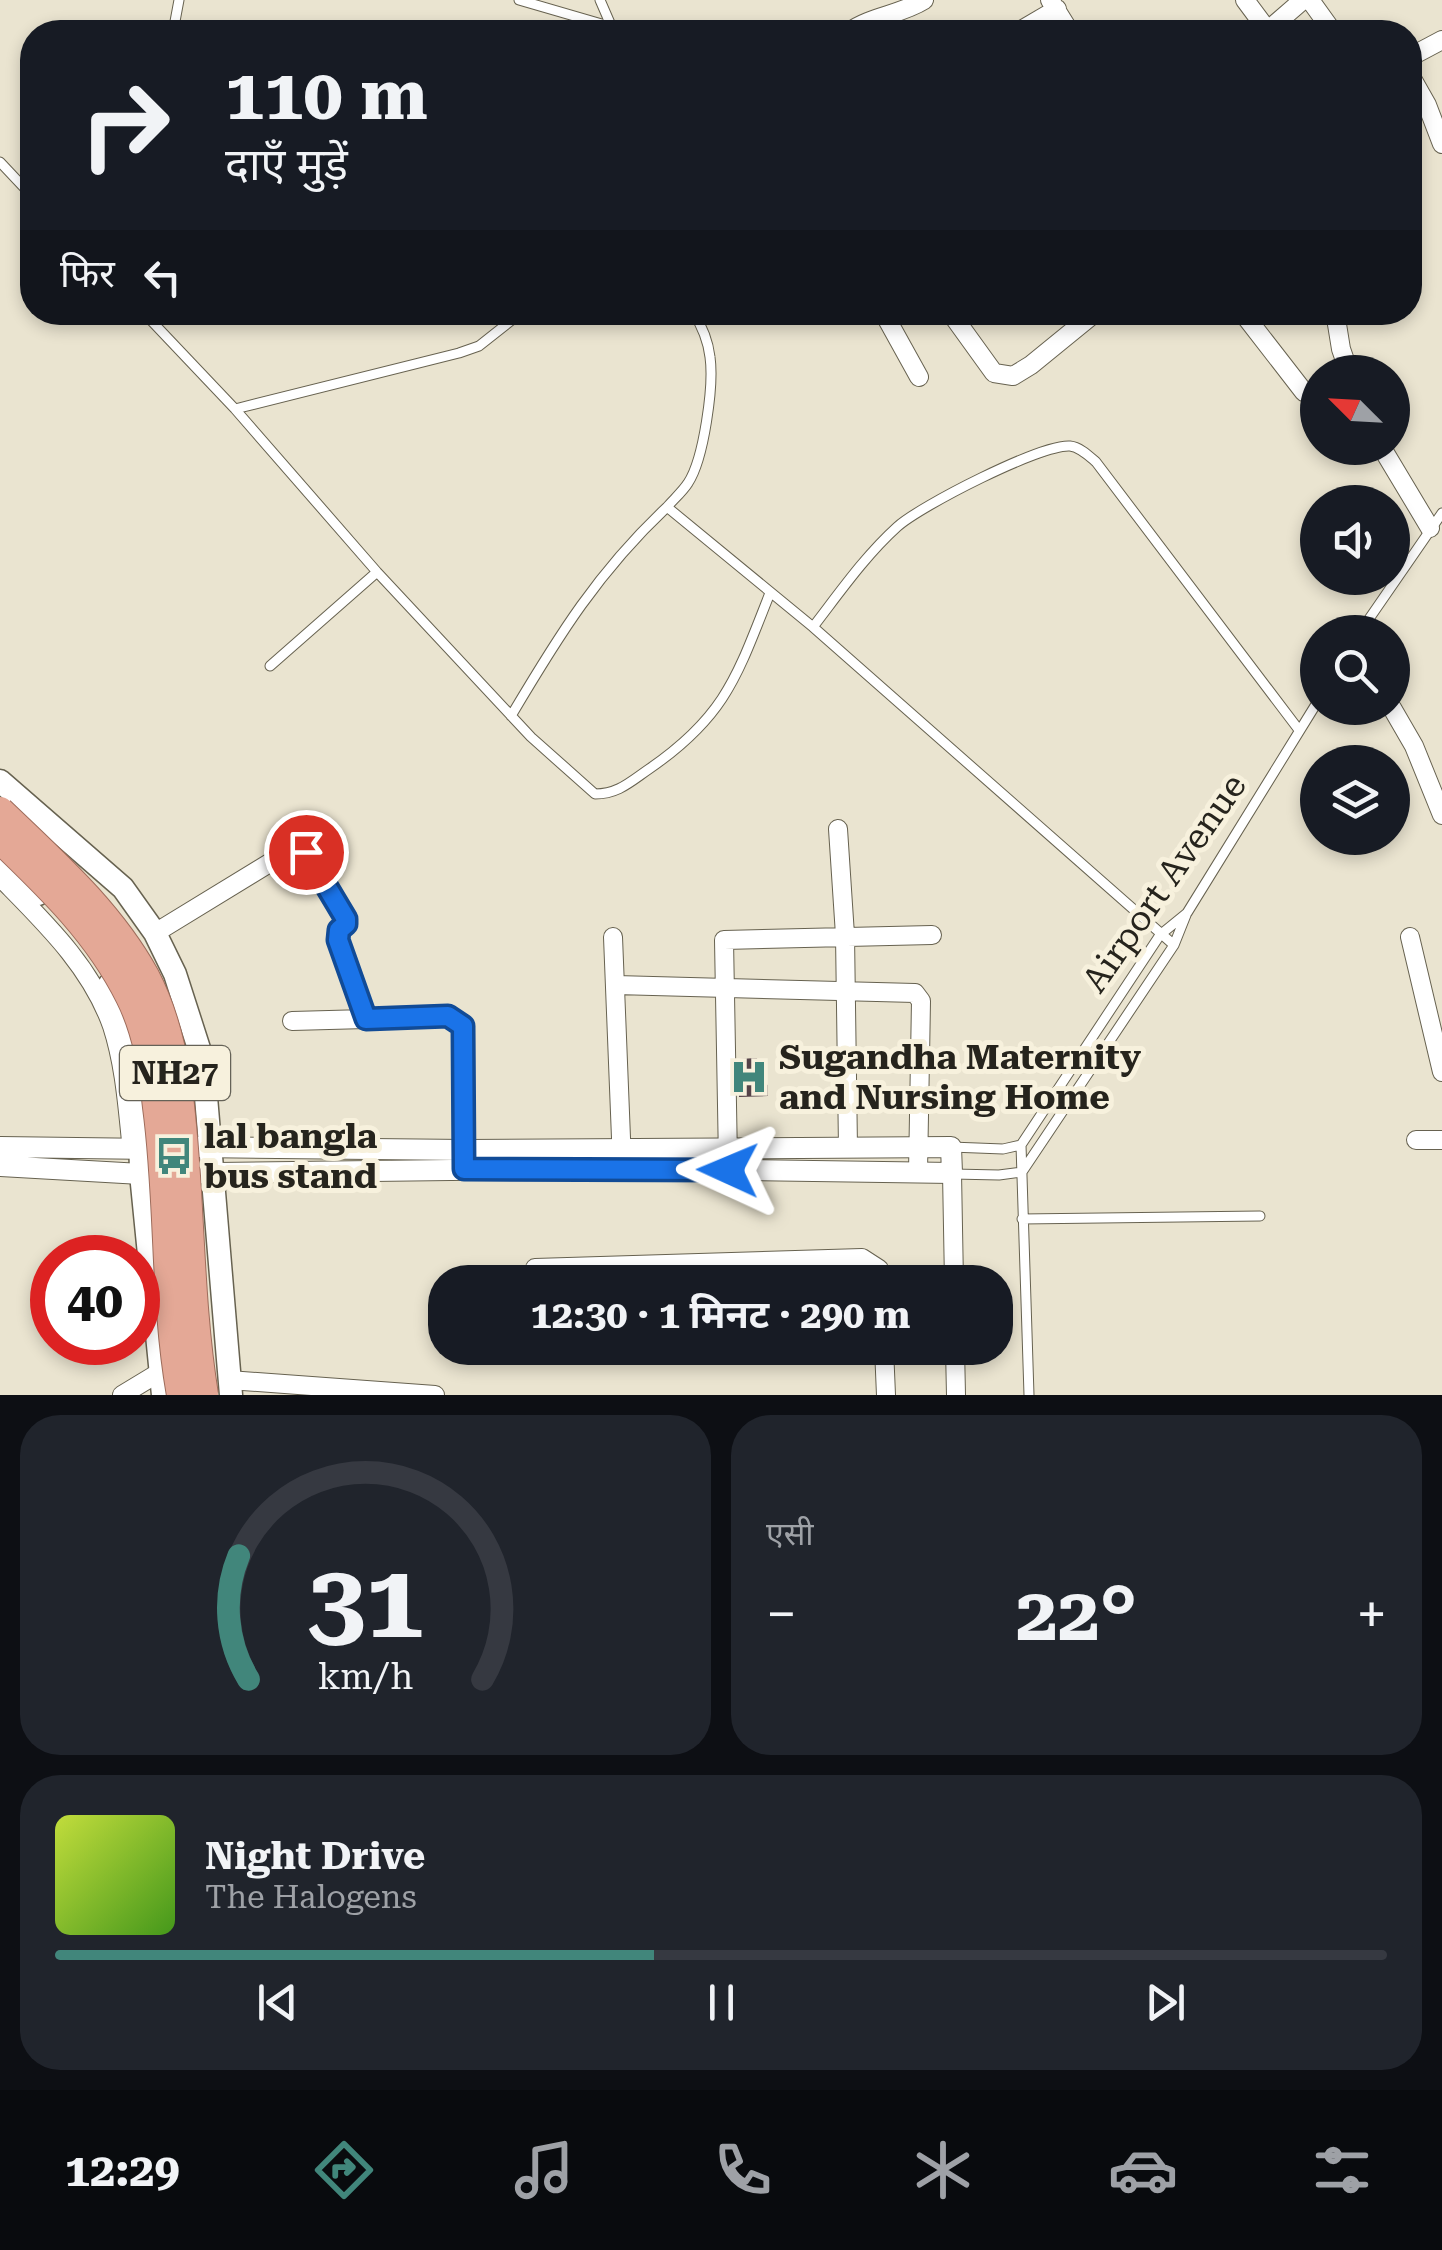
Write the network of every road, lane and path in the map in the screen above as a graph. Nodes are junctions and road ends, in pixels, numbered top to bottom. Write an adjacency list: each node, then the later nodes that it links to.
1 (519, 0): 5 (lane)
2 (924, 0): 6 (street)
3 (1306, 0): 8 (street); 9 (street)
4 (1053, 4): 7 (street)
5 (582, 20)
6 (870, 20)
7 (1033, 20)
8 (1282, 20)
9 (1323, 20)
10 (1422, 96): 11 (street)
11 (1442, 144)
12 (0, 162): 13 (lane)
13 (20, 183)
14 (155, 325): 25 (lane)
15 (505, 325): 25 (lane)
16 (702, 325): 27 (lane)
17 (891, 325): 23 (street)
18 (959, 325): 19 (street)
19 (1080, 325)
20 (1252, 325): 24 (street)
21 (1337, 325): 22 (street)
22 (1343, 355)
23 (919, 377)
24 (1300, 387)
25 (234, 409): 30 (lane)
26 (1392, 465): 29 (street)
27 (667, 507): 31 (lane); 35 (lane)
28 (1442, 513): 29 (lane)
29 (1430, 528): 32 (lane)
30 (376, 572): 34 (lane); 35 (lane)
31 (770, 593): 33 (lane); 35 (lane)
32 (1371, 615)
33 (813, 627): 38 (lane); 51 (lane)
34 (270, 666)
35 (510, 716)
36 (1303, 725): 38 (lane, Airport Avenue)
37 (1401, 725): 40 (street)
38 (1300, 730): 48 (lane, Airport Avenue)
39 (1442, 758): 40 (street)
40 (1420, 763): 43 (street)
41 (0, 782): 49 (main road)
42 (0, 811): 93 (highway, NH27, bridge)
43 (1442, 815)
44 (838, 829): 52 (street)
45 (0, 839): 92 (highway, NH27, bridge)
46 (0, 859): 71 (main road)
47 (0, 877): 71 (street)
48 (1186, 912): 51 (lane, Airport Avenue); 55 (lane)
49 (154, 933): 59 (street); 66 (main road)
50 (932, 934): 52 (street)
51 (1160, 934): 55 (lane); 64 (lane, Airport Avenue)
52 (845, 935): 57 (street); 58 (street)
53 (1410, 936): 61 (street)
54 (614, 937): 56 (street)
55 (1174, 944): 79 (lane)
56 (616, 985): 57 (street); 72 (street)
57 (726, 988): 58 (street); 73 (street)
58 (844, 992): 68 (street); 70 (street)
59 (366, 1019): 60 (street); 74 (street)
60 (292, 1021)
61 (1442, 1072)
62 (1416, 1140): 63 (street)
63 (1442, 1140)
64 (1021, 1145): 67 (lane); 79 (lane)
65 (0, 1146): 71 (street)
66 (212, 1146): 69 (street); 71 (street); 77 (main road)
67 (951, 1146): 68 (street); 81 (street)
68 (919, 1147): 70 (street); 78 (street)
69 (335, 1148): 74 (street); 76 (street)
70 (848, 1148): 73 (street)
71 (136, 1149): 80 (main road)
72 (622, 1159): 73 (street); 74 (street)
73 (728, 1159): 78 (street)
74 (464, 1160): 76 (street)
75 (0, 1166): 80 (street)
76 (333, 1170): 77 (street)
77 (214, 1171): 80 (street); 90 (main road)
78 (918, 1172): 81 (street)
79 (1022, 1172): 81 (lane); 83 (lane)
80 (141, 1174): 89 (main road)
81 (952, 1174): 86 (street)
82 (1260, 1216): 83 (lane)
83 (1022, 1219): 97 (lane)
84 (634, 1265): 85 (street)
85 (873, 1265)
86 (954, 1265)
87 (885, 1365): 95 (street)
88 (956, 1365): 96 (street)
89 (162, 1384): 91 (street)
90 (230, 1388): 94 (street)
91 (122, 1395)
92 (181, 1395)
93 (204, 1395)
94 (435, 1395)
95 (886, 1395)
96 (956, 1395)
97 (1029, 1395)

